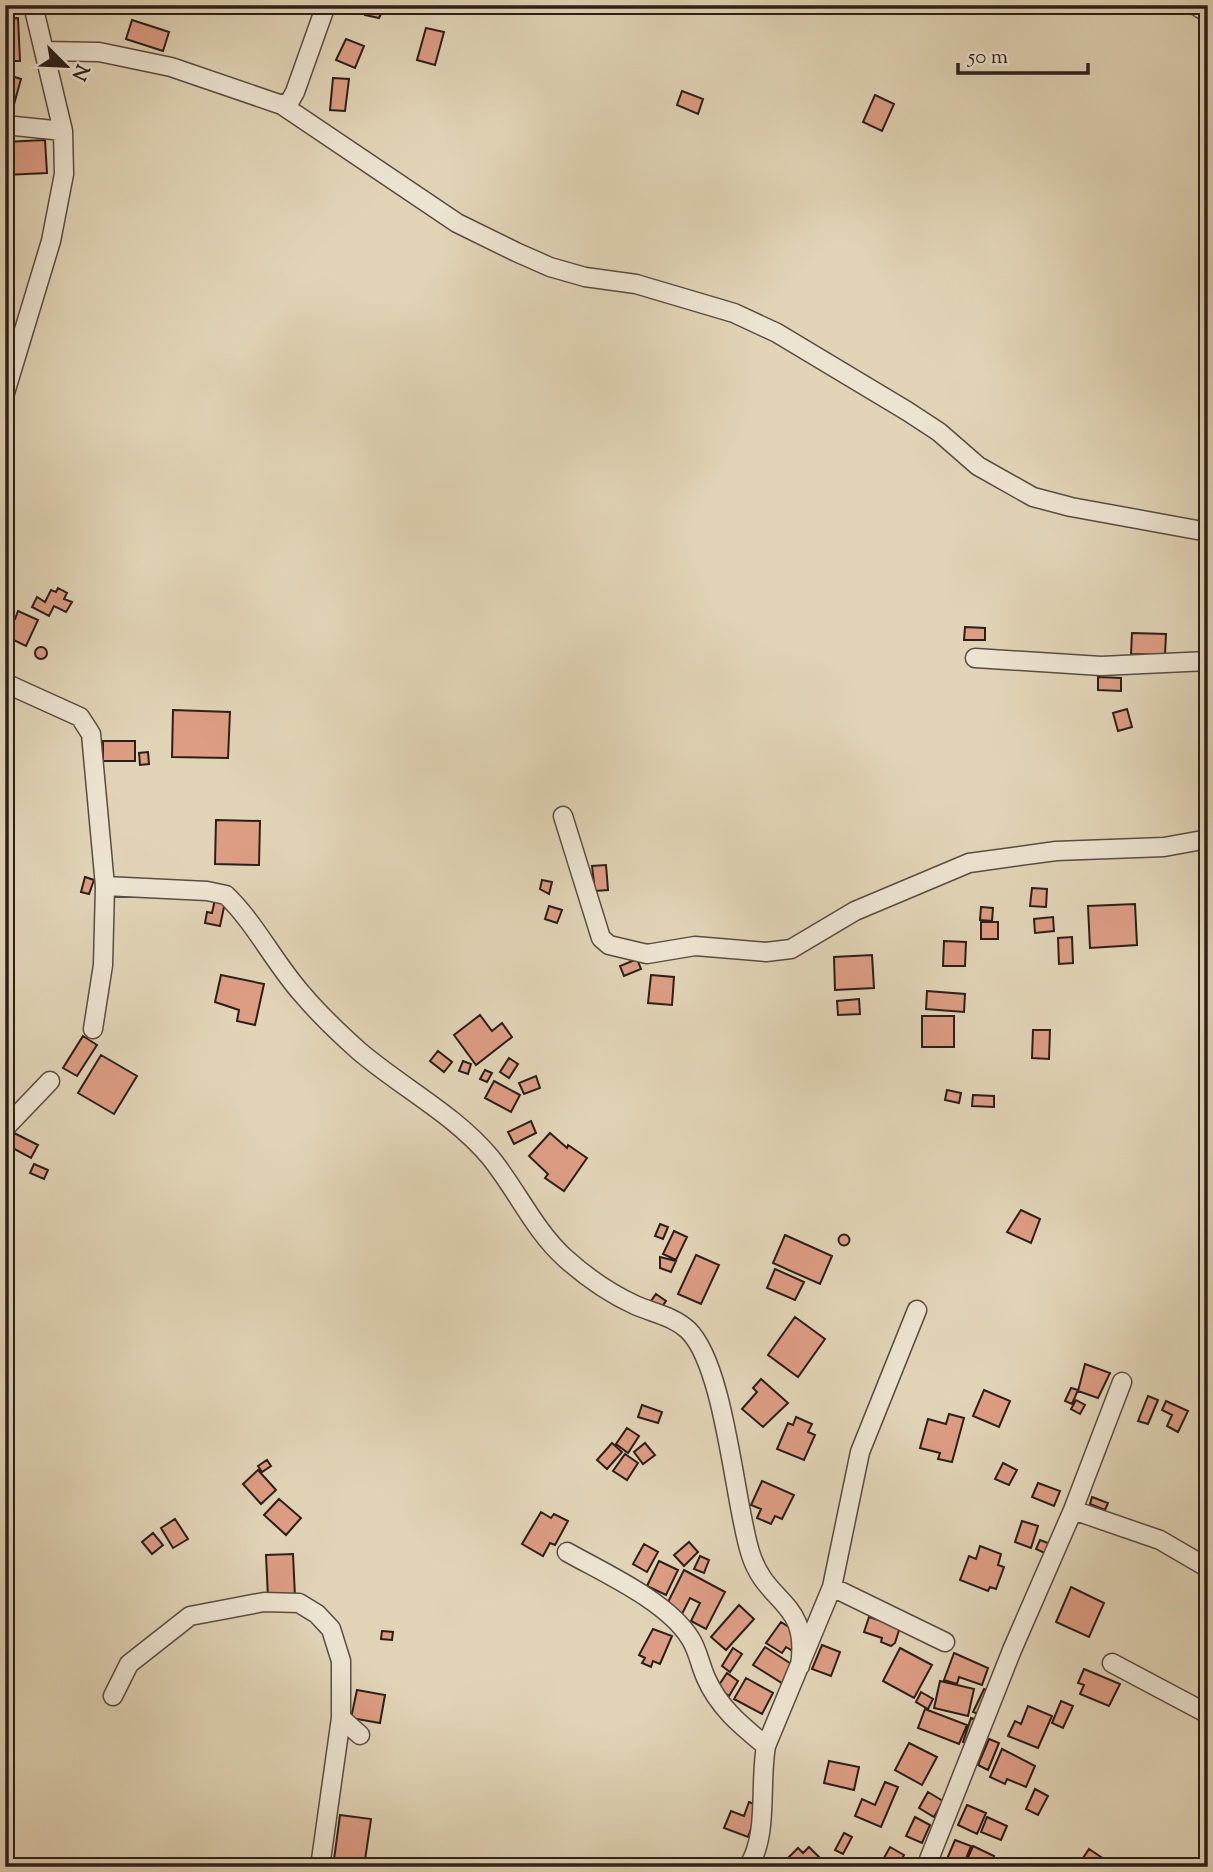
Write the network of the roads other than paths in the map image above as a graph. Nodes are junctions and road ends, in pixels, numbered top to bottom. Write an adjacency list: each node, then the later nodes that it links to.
1 (33, 5): 5 (street)
2 (326, 5): 6 (street)
3 (1195, 5): 4 (street)
4 (1208, 13)
5 (44, 51): 6 (street); 8 (street)
6 (282, 105): 10 (street)
7 (5, 125): 8 (street)
8 (63, 131): 9 (street)
9 (5, 393)
10 (1208, 532)
11 (975, 658): 12 (street)
12 (1208, 661)
13 (5, 683): 16 (street)
14 (563, 816): 15 (street)
15 (1208, 839)
16 (105, 887): 17 (street); 28 (street)
17 (93, 1029)
18 (50, 1081): 19 (street)
19 (5, 1128)
20 (916, 1310): 25 (street)
21 (1122, 1382): 22 (street)
22 (1073, 1510): 24 (street); 36 (street)
23 (567, 1552): 33 (street)
24 (1208, 1568)
25 (832, 1587): 26 (street); 28 (street)
26 (945, 1642)
27 (1112, 1663): 30 (street)
28 (800, 1666): 33 (street)
29 (113, 1696): 31 (street)
30 (1208, 1714)
31 (341, 1718): 32 (street); 34 (street)
32 (360, 1735)
33 (766, 1746): 35 (street)
34 (320, 1867)
35 (748, 1867)
36 (926, 1867)

